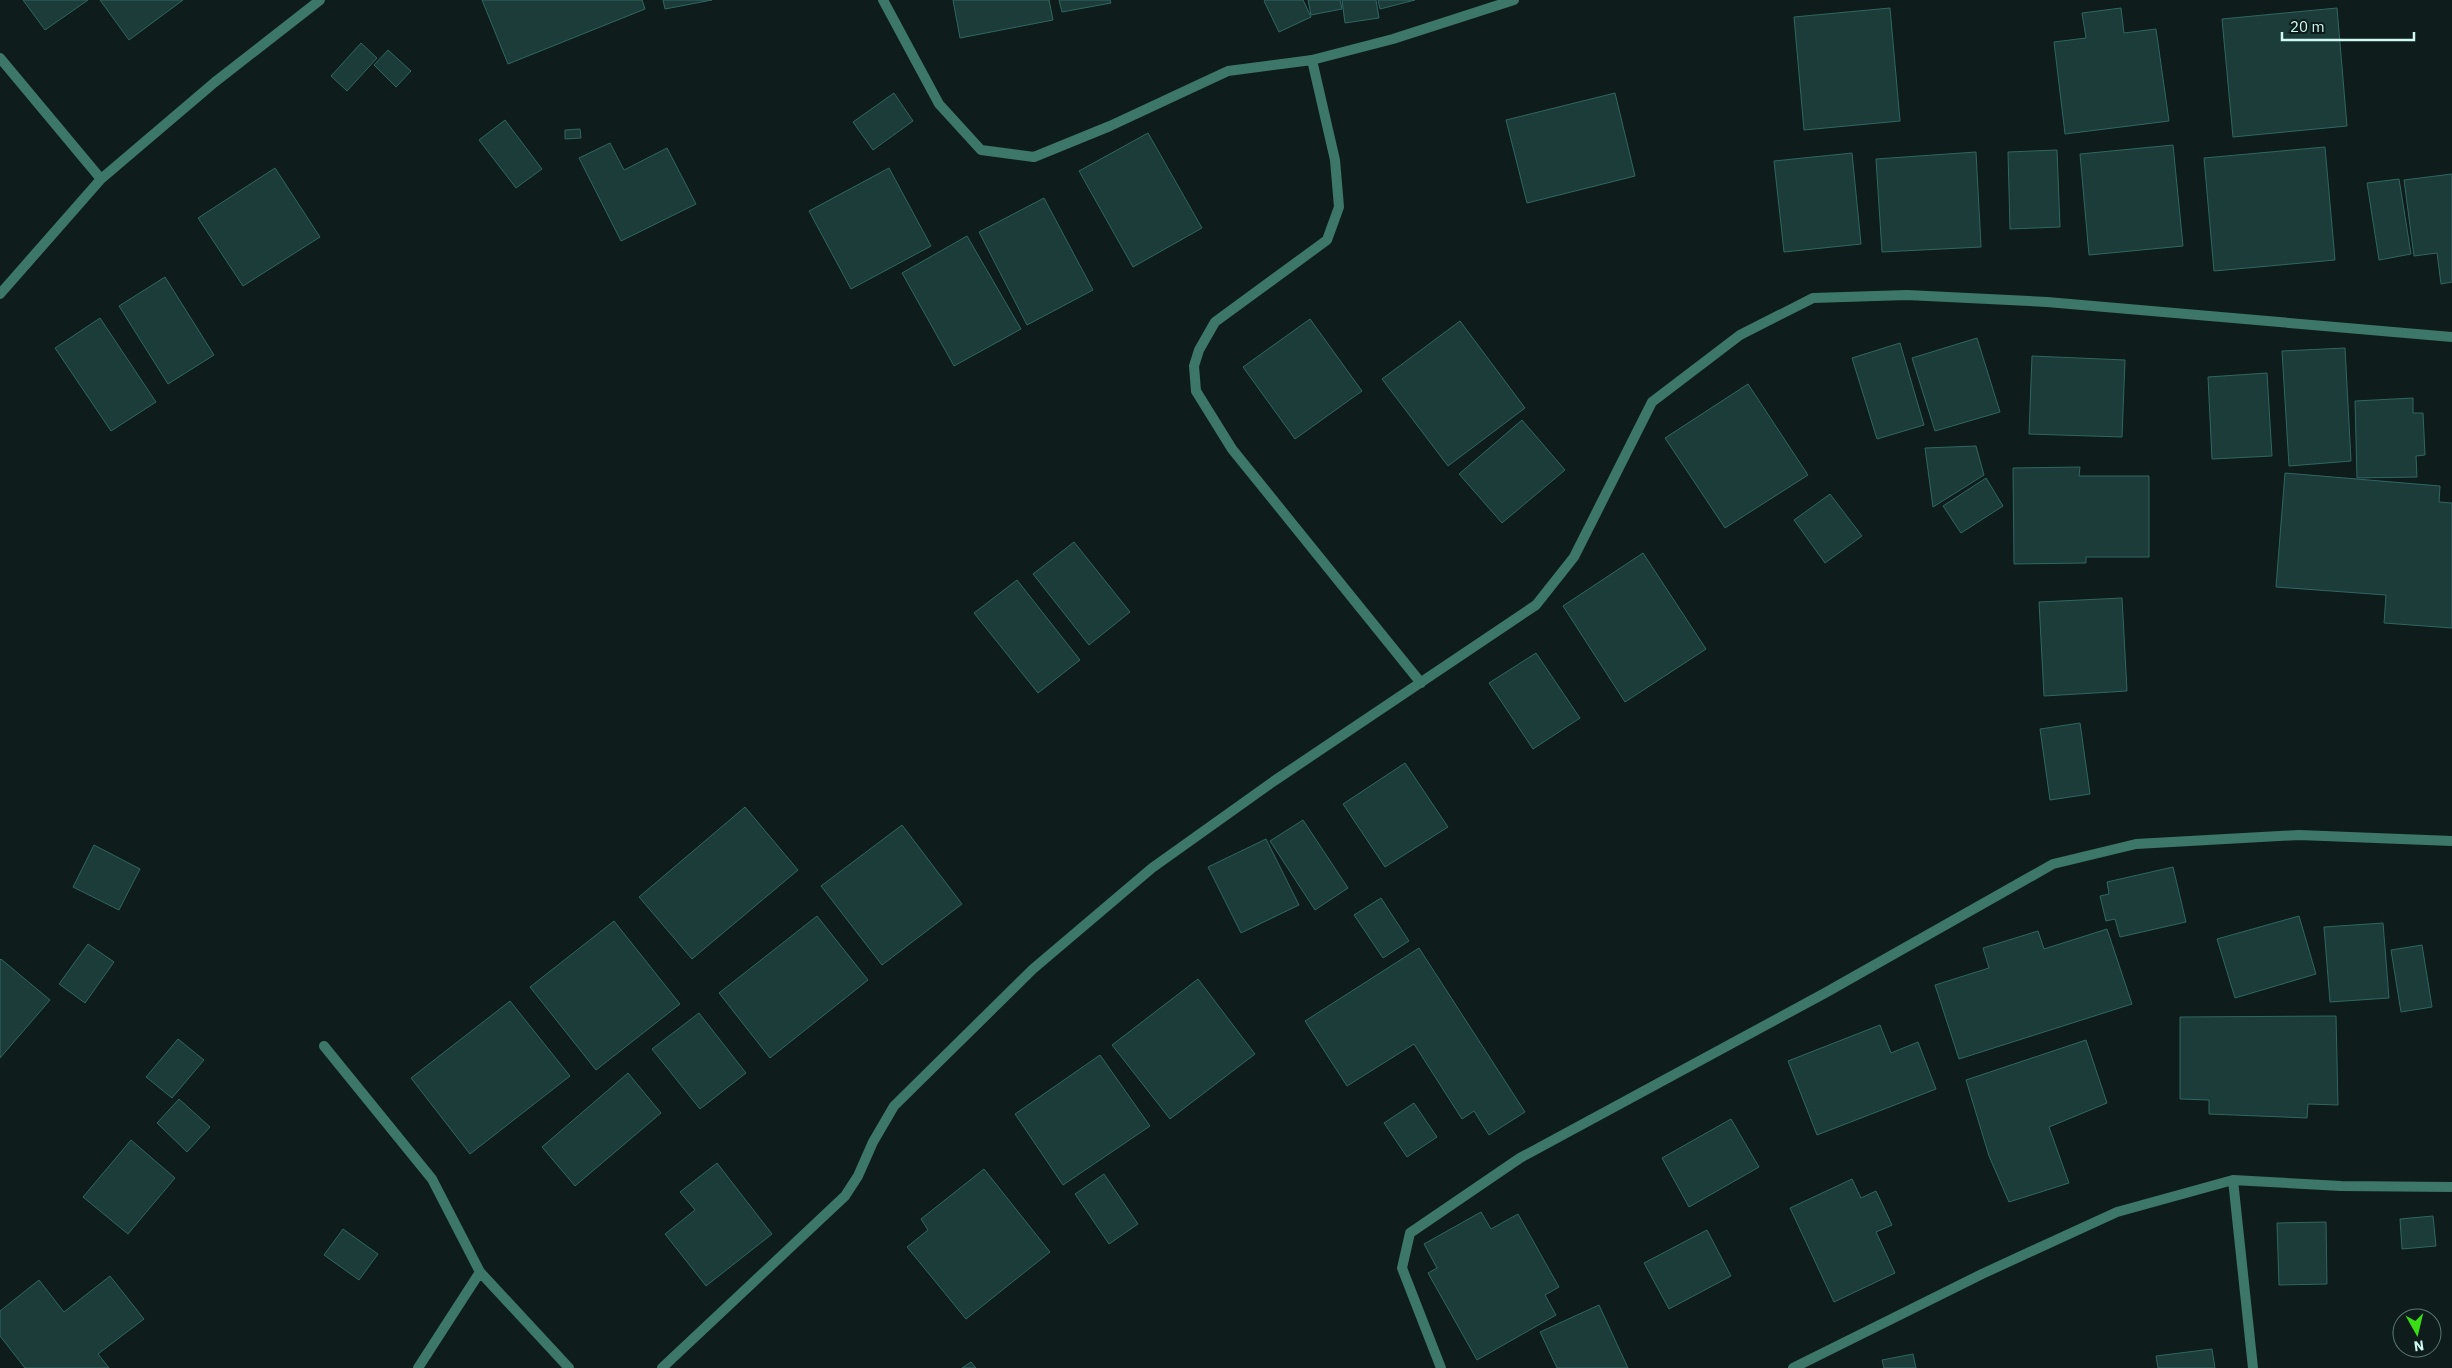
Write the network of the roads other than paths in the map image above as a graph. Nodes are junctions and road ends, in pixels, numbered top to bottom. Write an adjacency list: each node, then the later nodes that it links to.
1 (320, 0): 6 (street)
2 (883, 0): 5 (street)
3 (1514, 0): 5 (street)
4 (0, 58): 6 (street)
5 (1312, 60): 9 (street)
6 (101, 179): 7 (street)
7 (0, 294)
8 (2452, 337): 9 (street)
9 (1421, 683): 17 (street)
10 (2452, 841): 18 (street)
11 (324, 1046): 14 (street)
12 (2233, 1180): 13 (street); 19 (street); 20 (street)
13 (2452, 1187)
14 (480, 1272): 15 (street); 16 (street)
15 (418, 1368)
16 (569, 1368)
17 (662, 1368)
18 (1441, 1368)
19 (1793, 1368)
20 (2253, 1368)

